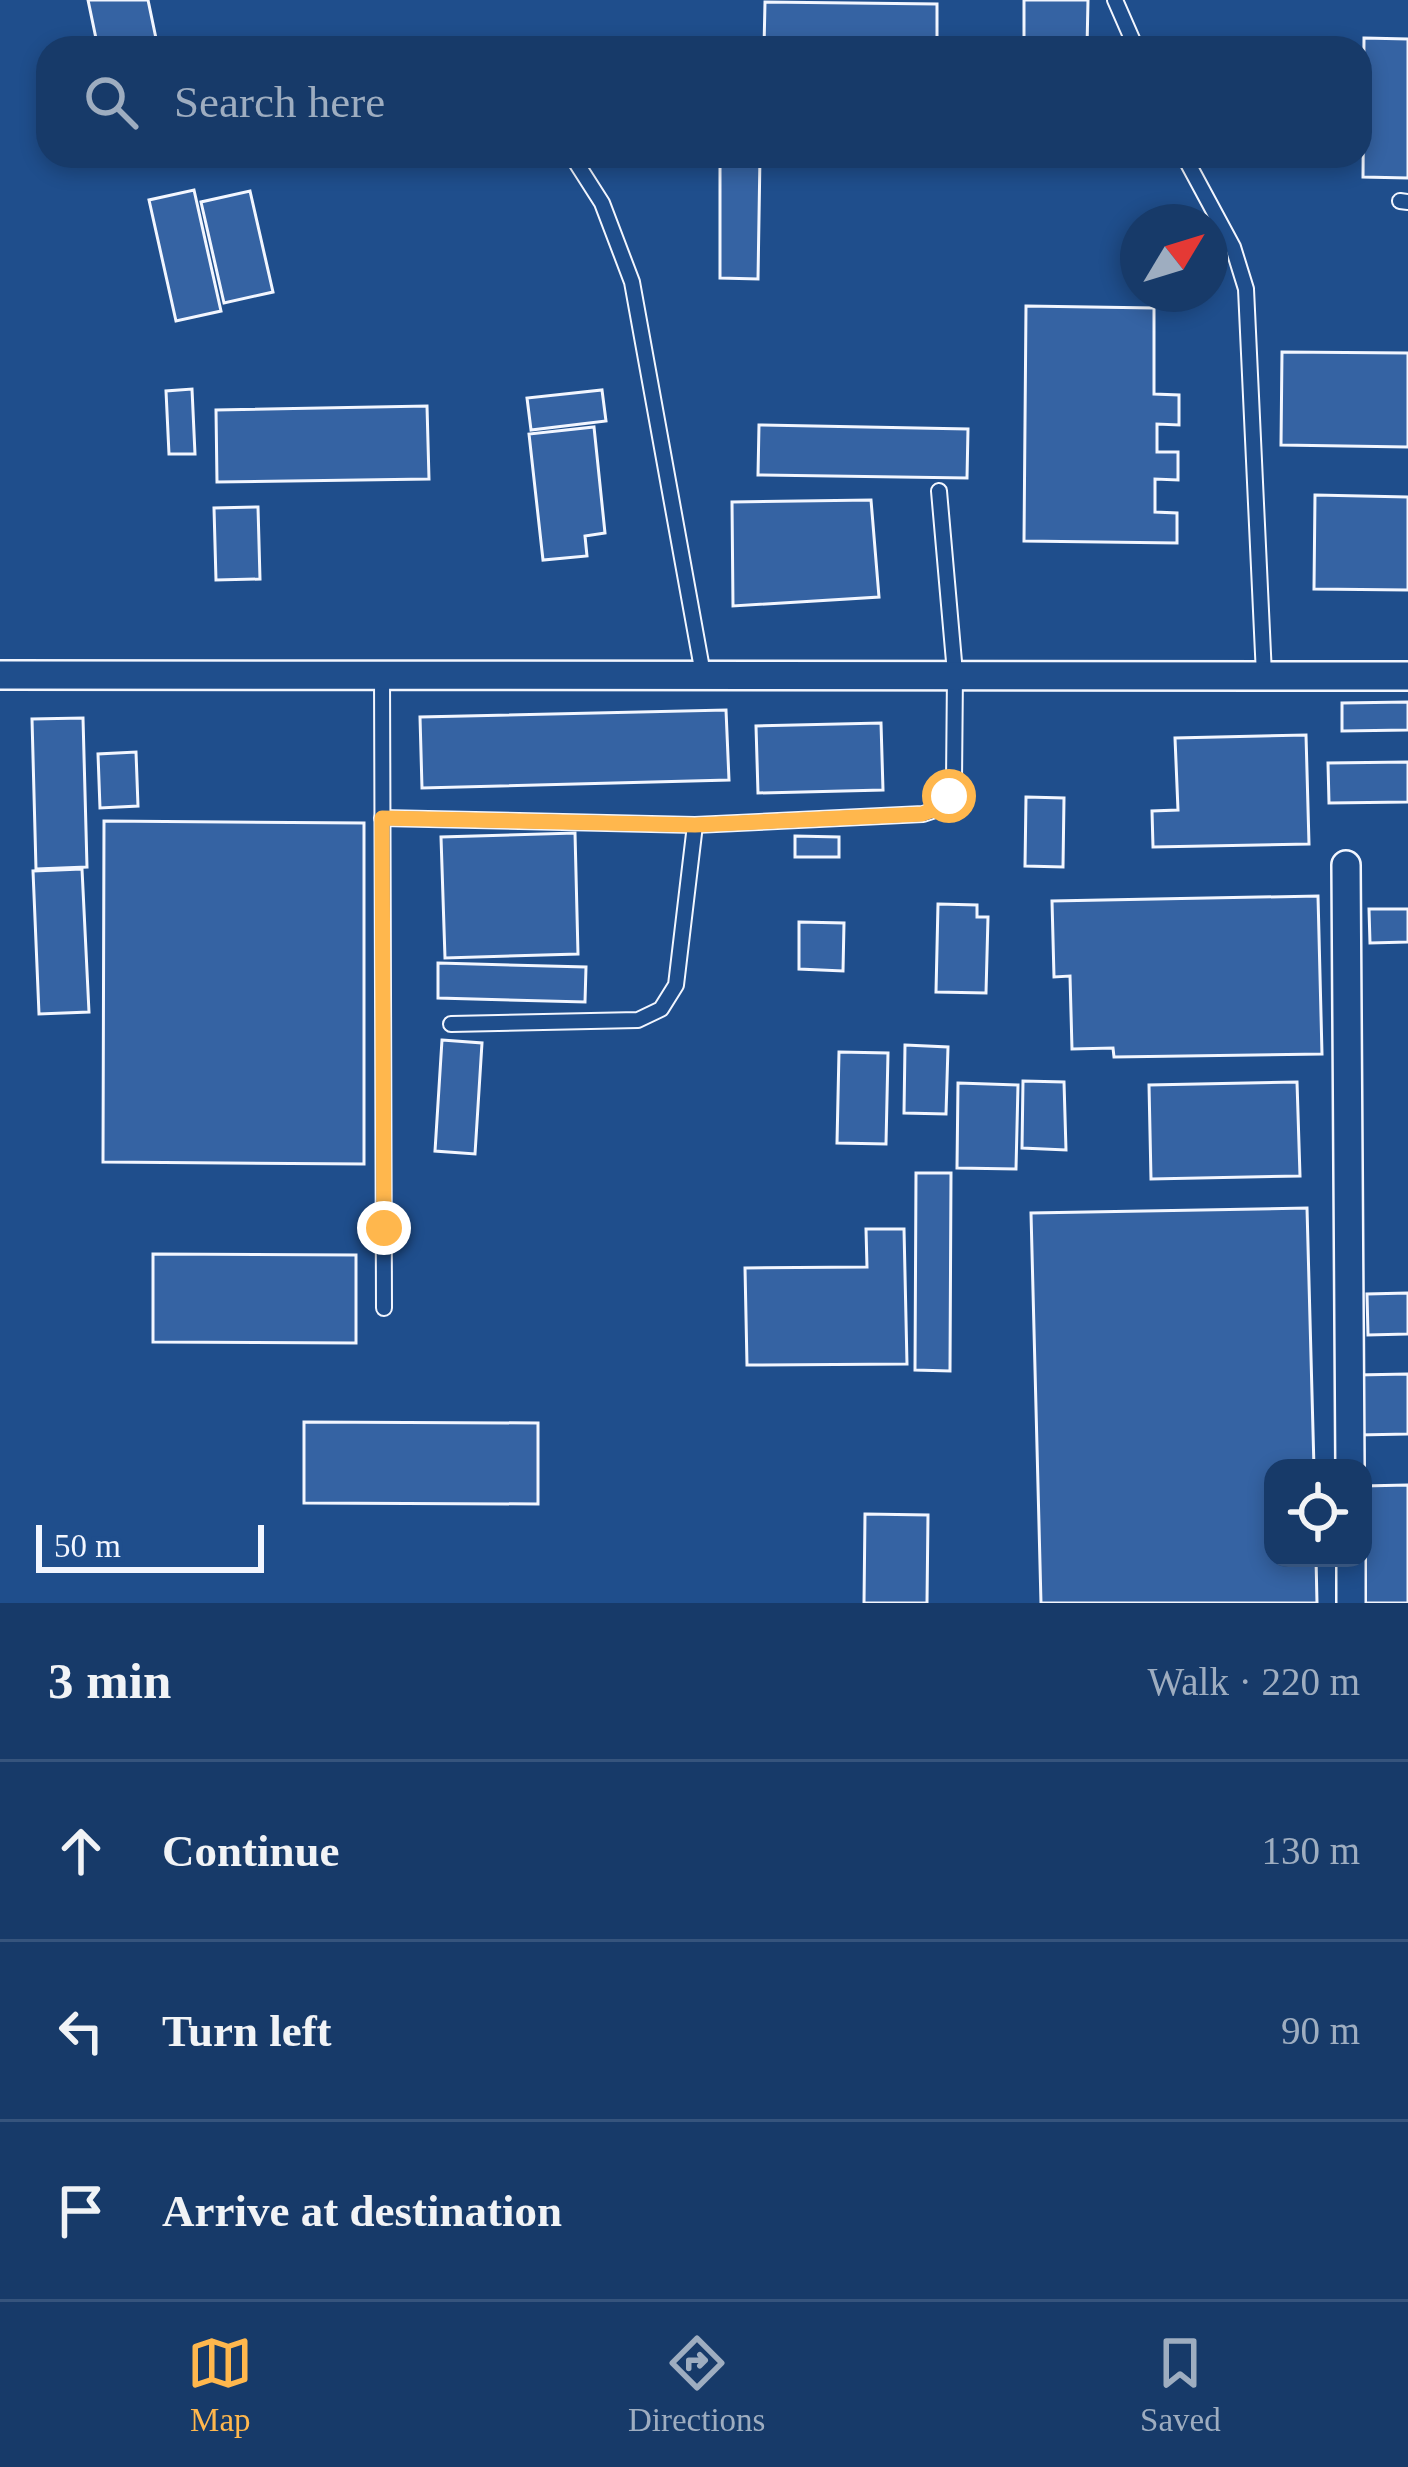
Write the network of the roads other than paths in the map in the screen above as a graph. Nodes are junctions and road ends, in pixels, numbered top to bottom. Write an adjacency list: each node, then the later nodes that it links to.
1 (1115, 0): 2 (lane)
2 (1131, 36)
3 (580, 168): 8 (lane)
4 (1190, 168): 10 (lane)
5 (939, 491): 6 (lane)
6 (955, 673): 8 (street); 10 (street); 13 (lane)
7 (382, 674): 8 (street); 9 (street); 12 (lane)
8 (704, 674)
9 (0, 675)
10 (1264, 676): 11 (street)
11 (1408, 676)
12 (382, 818): 13 (lane); 16 (lane)
13 (695, 825): 15 (lane)
14 (1346, 865): 17 (street)
15 (451, 1024)
16 (384, 1308)
17 (1350, 1459)
18 (1351, 1567): 19 (street)
19 (1351, 1603)

